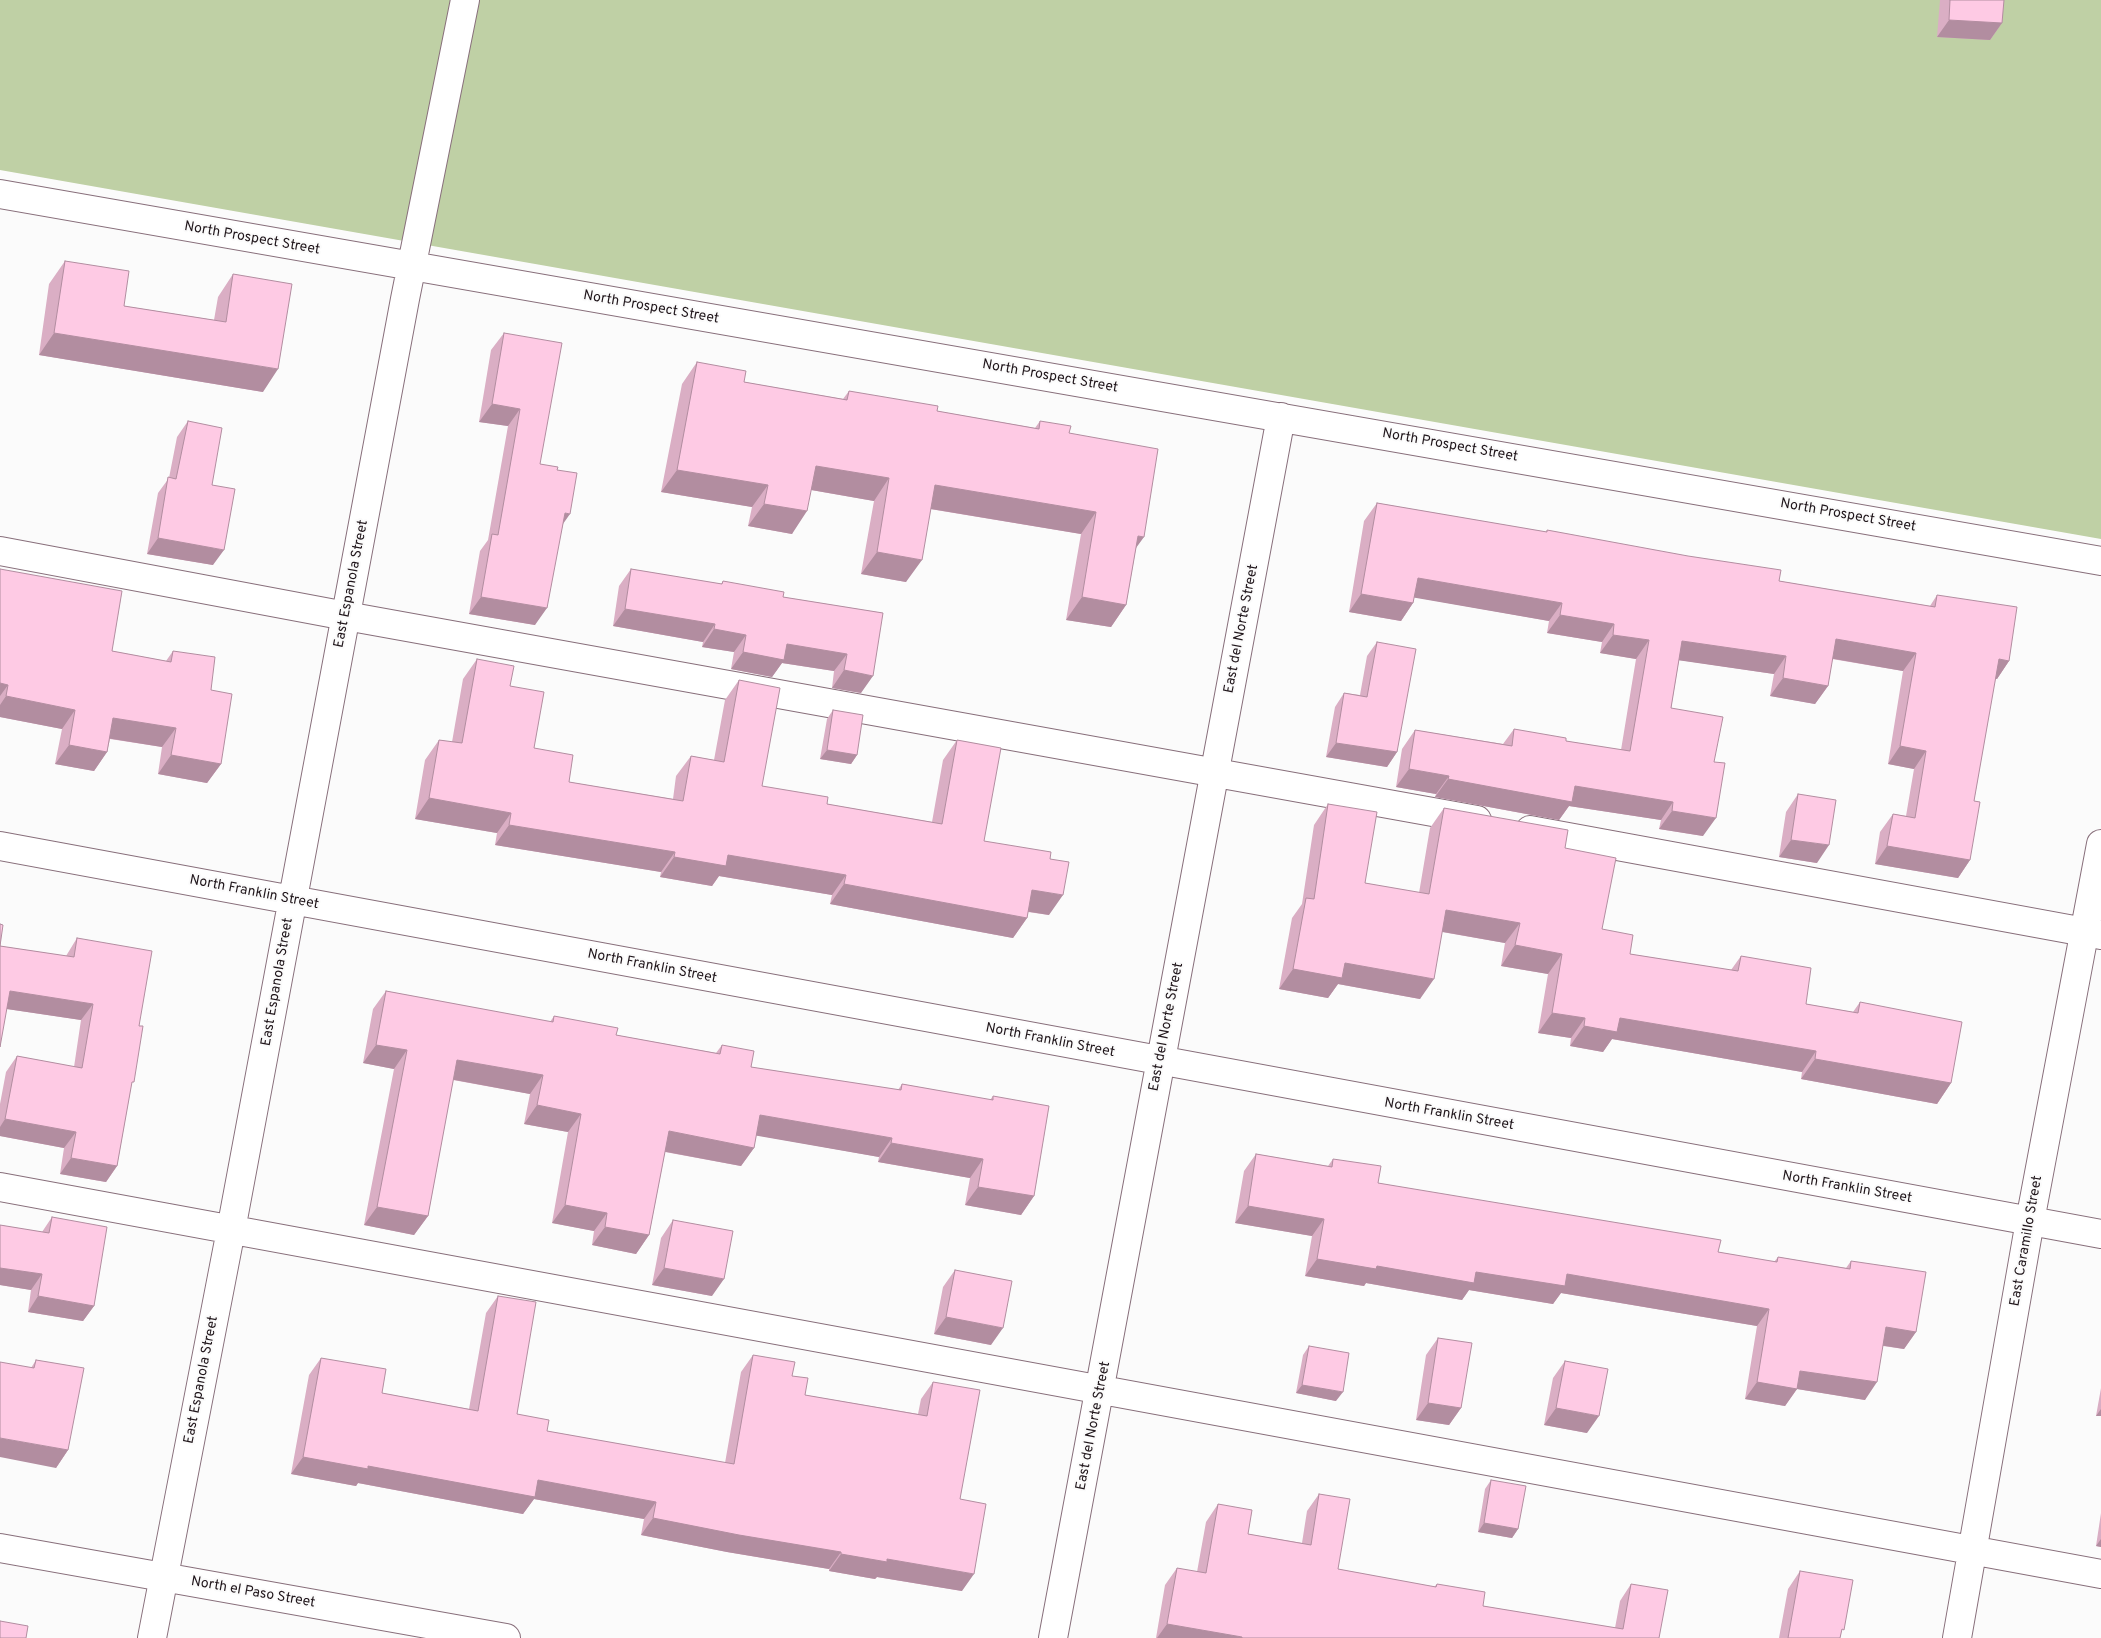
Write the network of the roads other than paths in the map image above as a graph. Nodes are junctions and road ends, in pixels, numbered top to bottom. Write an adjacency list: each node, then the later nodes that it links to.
1 (465, 0): 3 (street, East Espanola Street)
2 (0, 194): 3 (street, North Prospect Street)
3 (412, 267): 4 (street, North Prospect Street); 7 (street, East Espanola Street)
4 (1281, 417): 6 (street, North Prospect Street); 8 (street, East del Norte Street)
5 (0, 551): 7 (street)
6 (2101, 561)
7 (346, 616): 8 (street); 11 (street, East Espanola Street)
8 (1215, 773): 12 (street); 13 (street, East del Norte Street)
9 (2101, 844): 12 (street, East Caramillo Street)
10 (0, 846): 11 (street, North Franklin Street)
11 (292, 901): 13 (street, North Franklin Street); 16 (street, East Espanola Street)
12 (2093, 933): 15 (street, East Caramillo Street)
13 (1161, 1062): 15 (street, North Franklin Street); 18 (street, East del Norte Street)
14 (0, 1187): 16 (street)
15 (2030, 1221): 17 (street, North Franklin Street); 20 (street, East Caramillo Street)
16 (231, 1230): 18 (street); 22 (street, East Espanola Street)
17 (2101, 1234)
18 (1101, 1389): 20 (street); 25 (street, East del Norte Street)
19 (0, 1548): 22 (street, North el Paso Street)
20 (1973, 1550): 21 (street); 26 (street, East Caramillo Street)
21 (2101, 1574)
22 (163, 1577): 23 (street, East Espanola Street); 24 (street, North el Paso Street)
23 (152, 1638)
24 (506, 1638)
25 (1054, 1638)
26 (1957, 1638)

